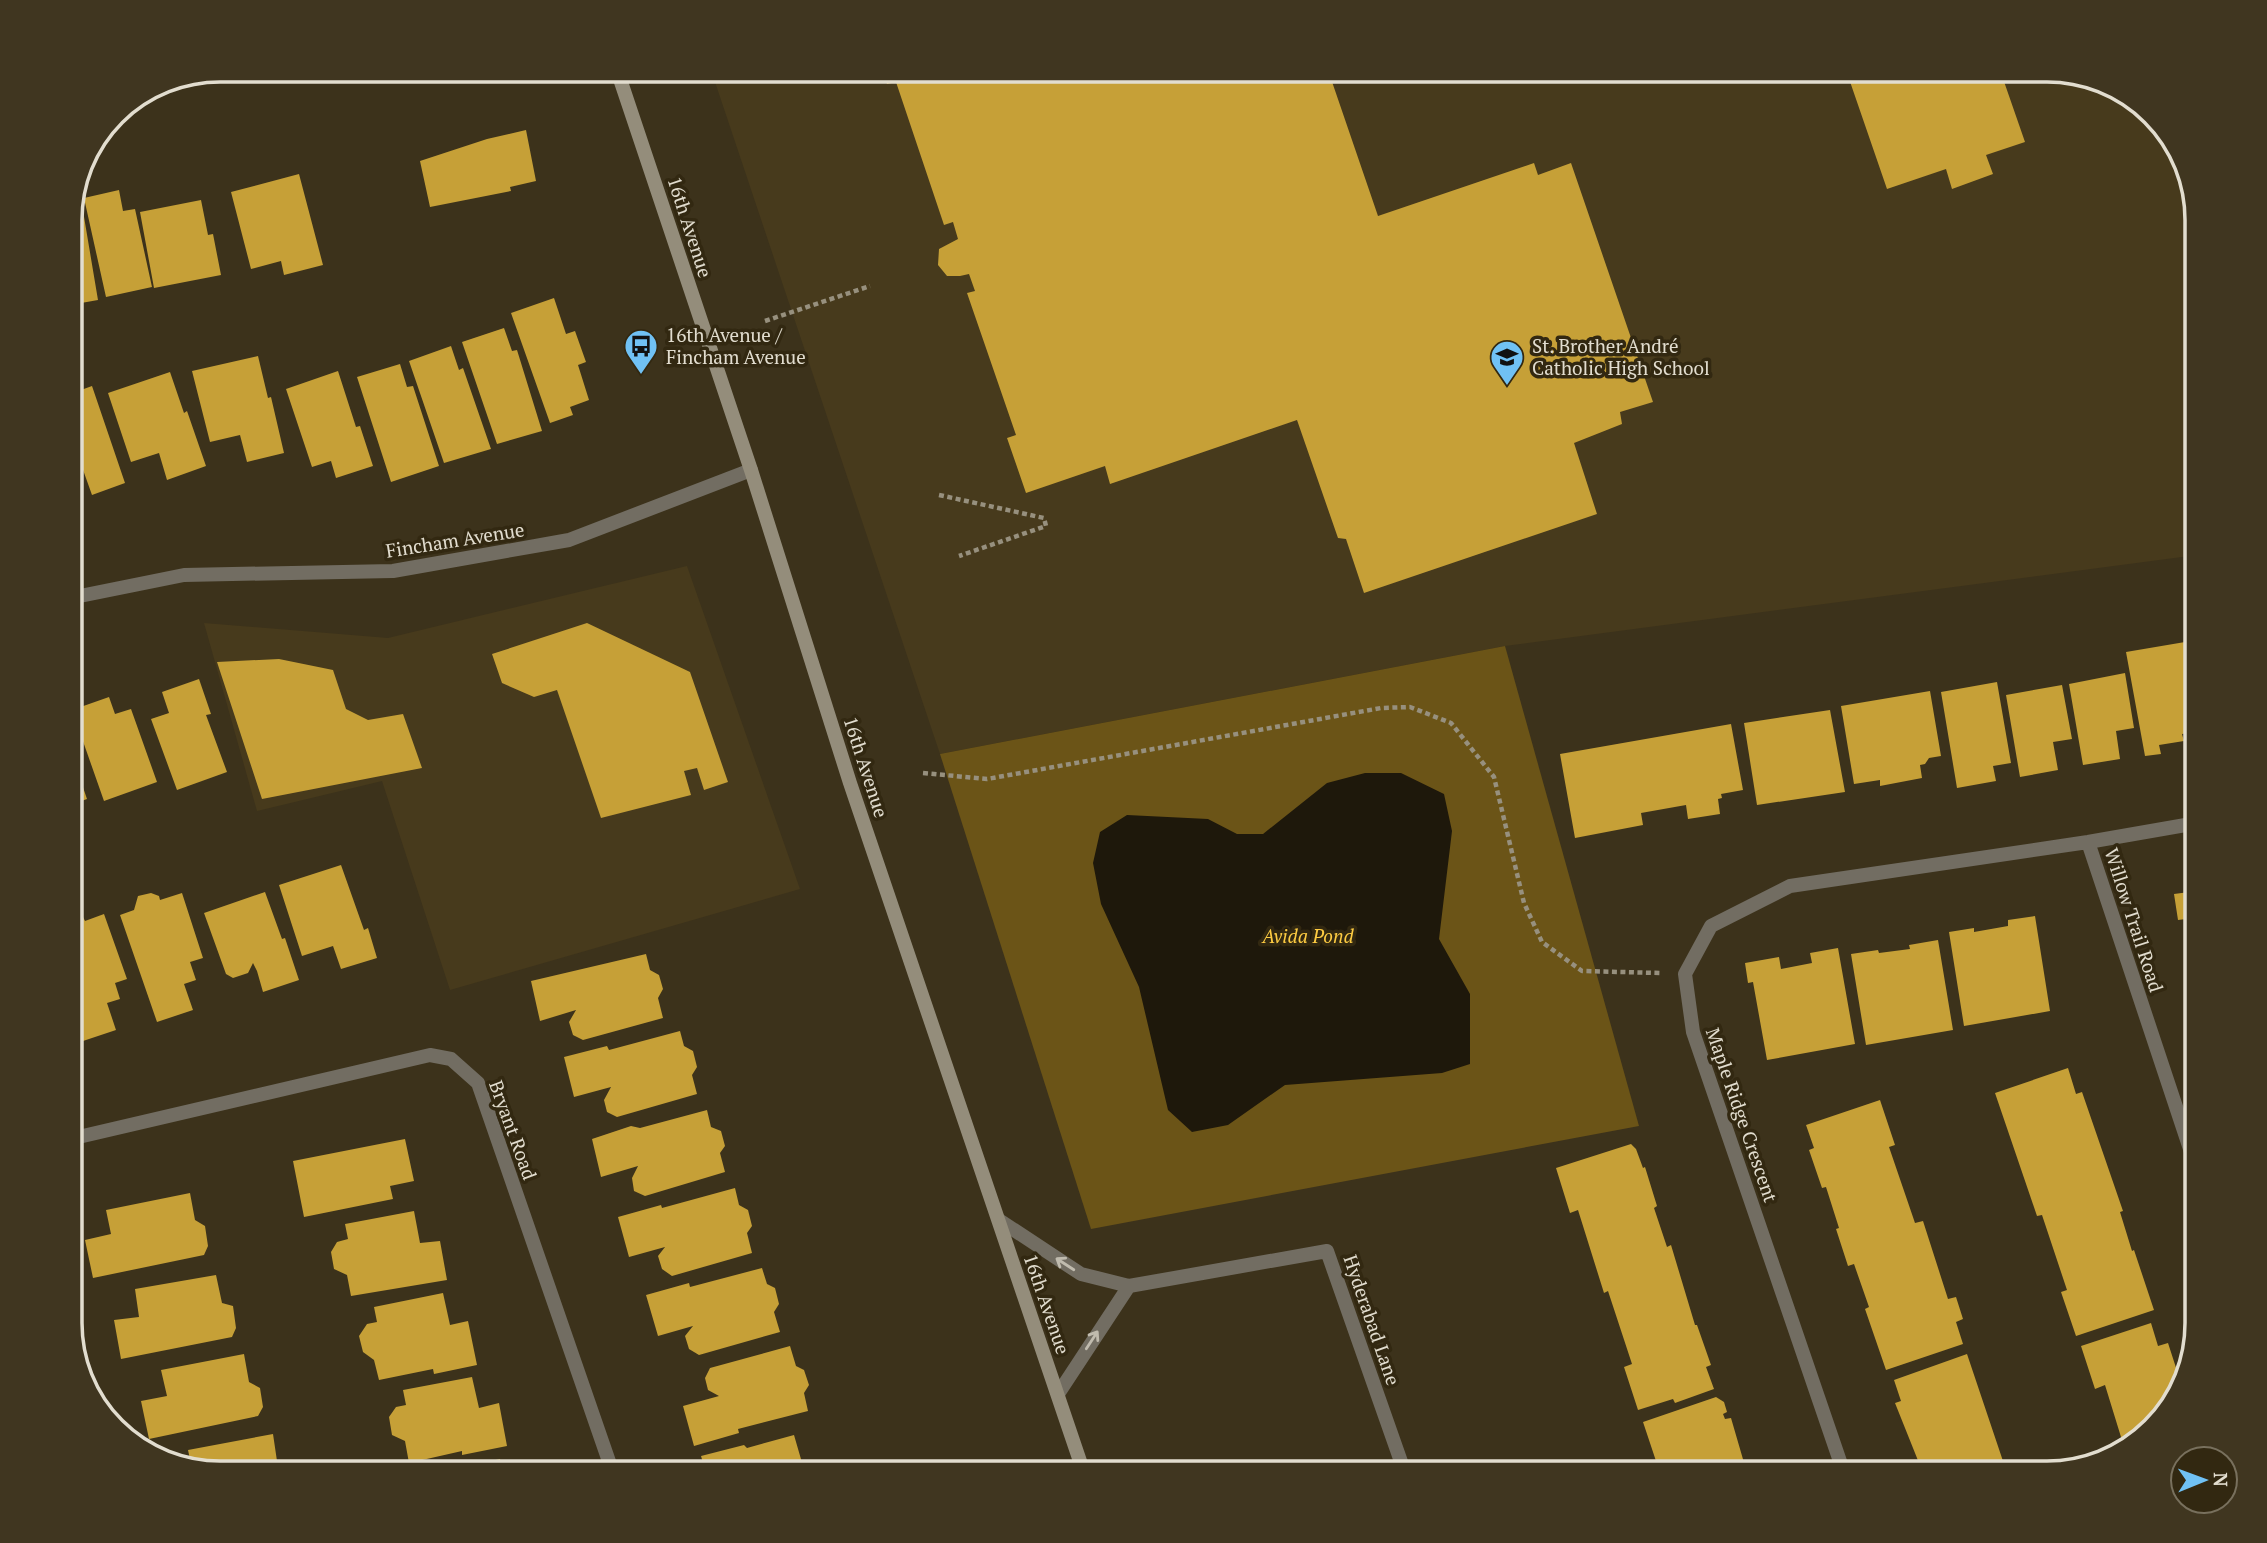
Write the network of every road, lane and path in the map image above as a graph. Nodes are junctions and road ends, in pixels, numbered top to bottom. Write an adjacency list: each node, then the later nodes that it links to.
1 (621, 83): 4 (main road, 16th Avenue)
2 (870, 286): 3 (path)
3 (765, 321)
4 (751, 470): 7 (street, Fincham Avenue); 14 (main road, 16th Avenue)
5 (939, 495): 6 (path)
6 (959, 556)
7 (83, 595)
8 (923, 773): 11 (path)
9 (2185, 825): 10 (street)
10 (2088, 842): 11 (street); 12 (street, Willow Trail Road)
11 (1685, 974): 20 (street, Maple Ridge Crescent)
12 (2185, 1134)
13 (83, 1136): 17 (street, Bryant Road)
14 (999, 1220): 15 (street, Hyderabad Lane, one-way to 14); 16 (main road, 16th Avenue)
15 (1129, 1286): 16 (street, one-way to 15); 19 (street, Hyderabad Lane)
16 (1058, 1394): 18 (main road, 16th Avenue)
17 (609, 1461)
18 (1080, 1461)
19 (1401, 1461)
20 (1840, 1461)

